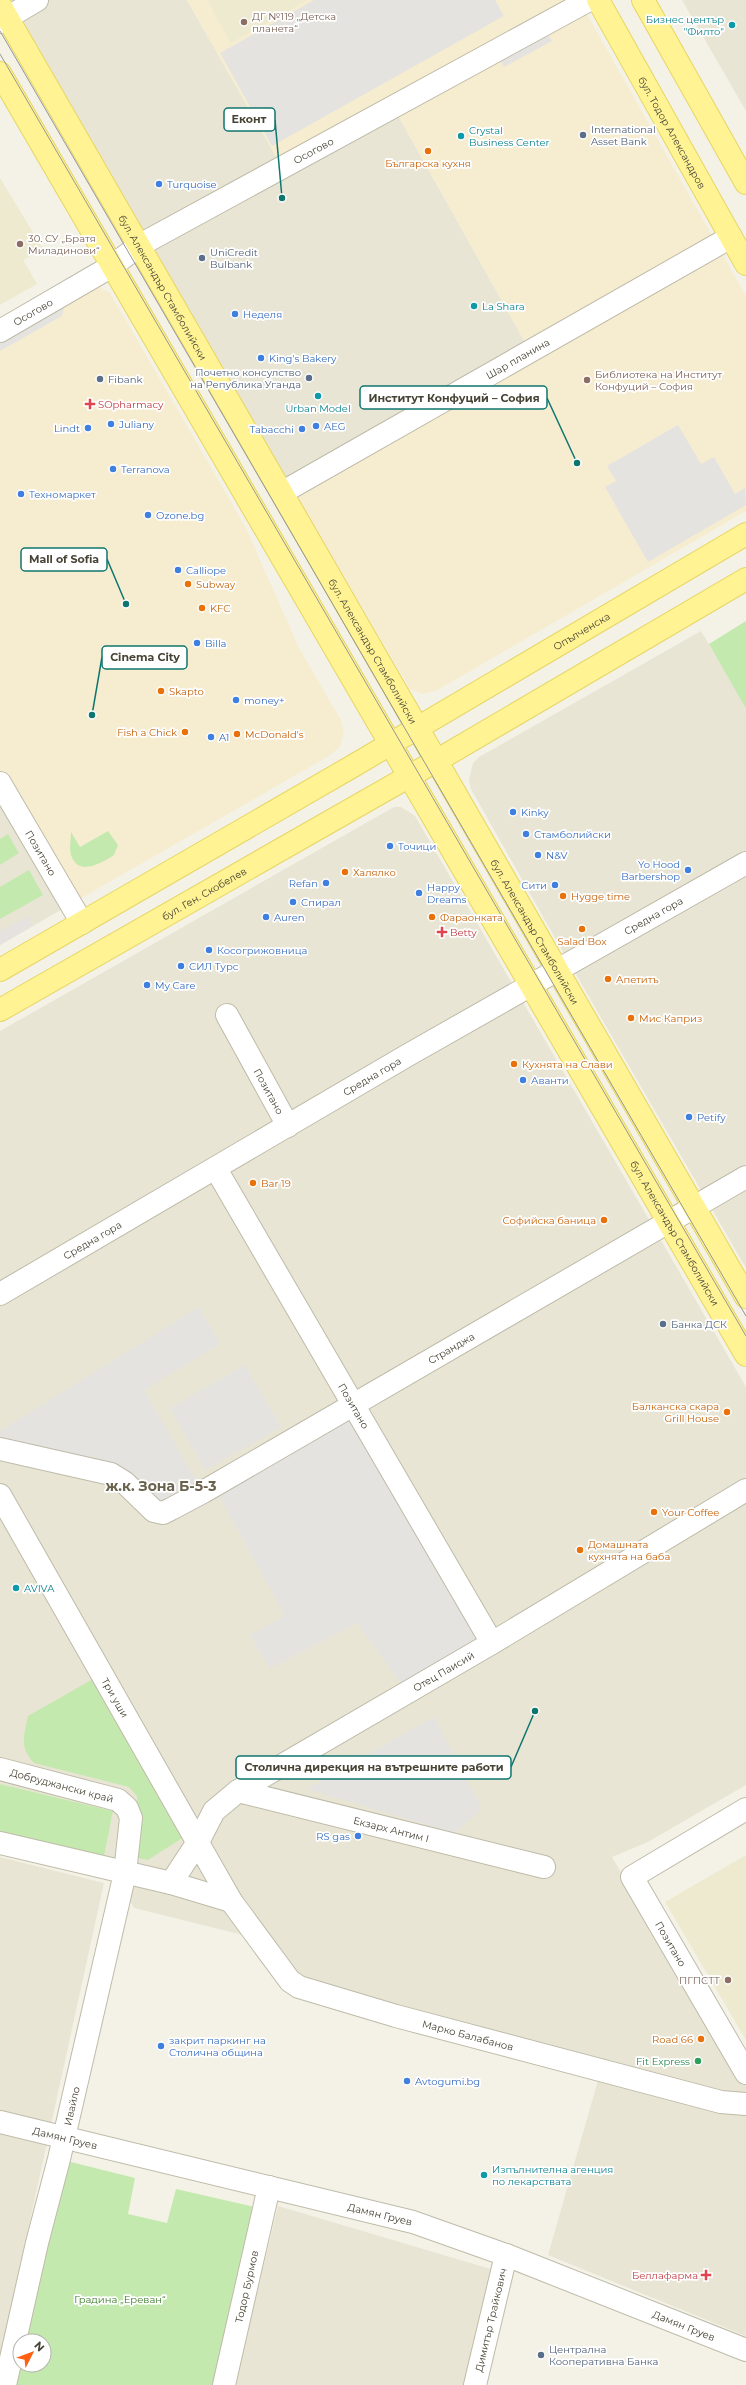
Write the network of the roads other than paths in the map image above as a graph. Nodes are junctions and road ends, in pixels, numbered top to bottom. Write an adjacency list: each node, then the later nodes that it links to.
1 (37, 0): 5 (street)
2 (588, 0): 9 (street, Осогово)
3 (598, 0): 8 (main road, бул. Тодор Александров)
4 (643, 0): 7 (main road)
5 (2, 15): 9 (main road, бул. Александър Стамболийски)
6 (0, 73): 11 (main road, бул. Александър Стамболийски)
7 (746, 183)
8 (731, 237): 10 (main road, бул. Тодор Александров); 13 (street, Шар планина)
9 (140, 245): 11 (street, Осогово); 13 (main road, бул. Александър Стамболийски)
10 (746, 264)
11 (112, 266): 12 (street, Осогово); 17 (main road, бул. Александър Стамболийски)
12 (0, 331)
13 (283, 492): 16 (main road, бул. Александър Стамболийски)
14 (746, 534): 16 (main road, Опълченска)
15 (746, 578): 18 (main road)
16 (417, 727): 17 (main road, Опълченска); 18 (main road, бул. Александър Стамболийски)
17 (389, 744): 19 (main road, бул. Александър Стамболийски); 22 (main road)
18 (436, 761): 19 (main road, бул. Ген. Скобелев); 24 (main road, бул. Александър Стамболийски)
19 (409, 777): 25 (main road, бул. Александър Стамболийски); 26 (main road, бул. Ген. Скобелев)
20 (0, 783): 22 (street, Позитано)
21 (746, 863): 24 (street, Средна гора)
22 (82, 923): 23 (main road)
23 (0, 970)
24 (557, 971): 25 (street, Средна гора); 31 (main road, бул. Александър Стамболийски)
25 (531, 986): 28 (street, Средна гора); 32 (main road, бул. Александър Стамболийски)
26 (0, 1010)
27 (227, 1015): 28 (street, Позитано)
28 (288, 1126): 29 (street, Средна гора)
29 (216, 1168): 33 (street, Средна гора); 36 (street, Позитано)
30 (746, 1178): 31 (street, Странджа)
31 (694, 1208): 32 (street, Странджа); 34 (main road, бул. Александър Стамболийски)
32 (669, 1222): 35 (main road, бул. Александър Стамболийски); 36 (street, Странджа)
33 (0, 1294)
34 (746, 1297)
35 (746, 1355)
36 (353, 1404): 37 (street, Странджа); 40 (street, Позитано)
37 (0, 1449)
38 (746, 1490): 40 (street, Отец Паисий)
39 (0, 1495): 44 (street, Три уши)
40 (492, 1642): 42 (street, Отец Паисий)
41 (0, 1769): 47 (street, Добруджански край)
42 (238, 1791): 44 (street, Отец Паисий); 46 (street, Екзарх Антим I)
43 (746, 1808): 50 (street, Позитано)
44 (198, 1842): 48 (street, Отец Паисий); 49 (street, Три уши)
45 (0, 1843): 47 (street)
46 (544, 1867)
47 (126, 1873): 48 (street); 53 (street, Ивайло)
48 (171, 1883): 49 (street)
49 (231, 1901): 51 (street, Марко Балабанов)
50 (746, 2073)
51 (746, 2104)
52 (0, 2122): 53 (street, Дамян Груев)
53 (64, 2137): 54 (street, Дамян Груев); 57 (street, Ивайло)
54 (269, 2187): 55 (street, Дамян Груев); 58 (street, Тодор Бурмов)
55 (506, 2255): 56 (street, Дамян Груев); 59 (street, Димитър Трайкович)
56 (746, 2350)
57 (6, 2385)
58 (224, 2385)
59 (476, 2385)

